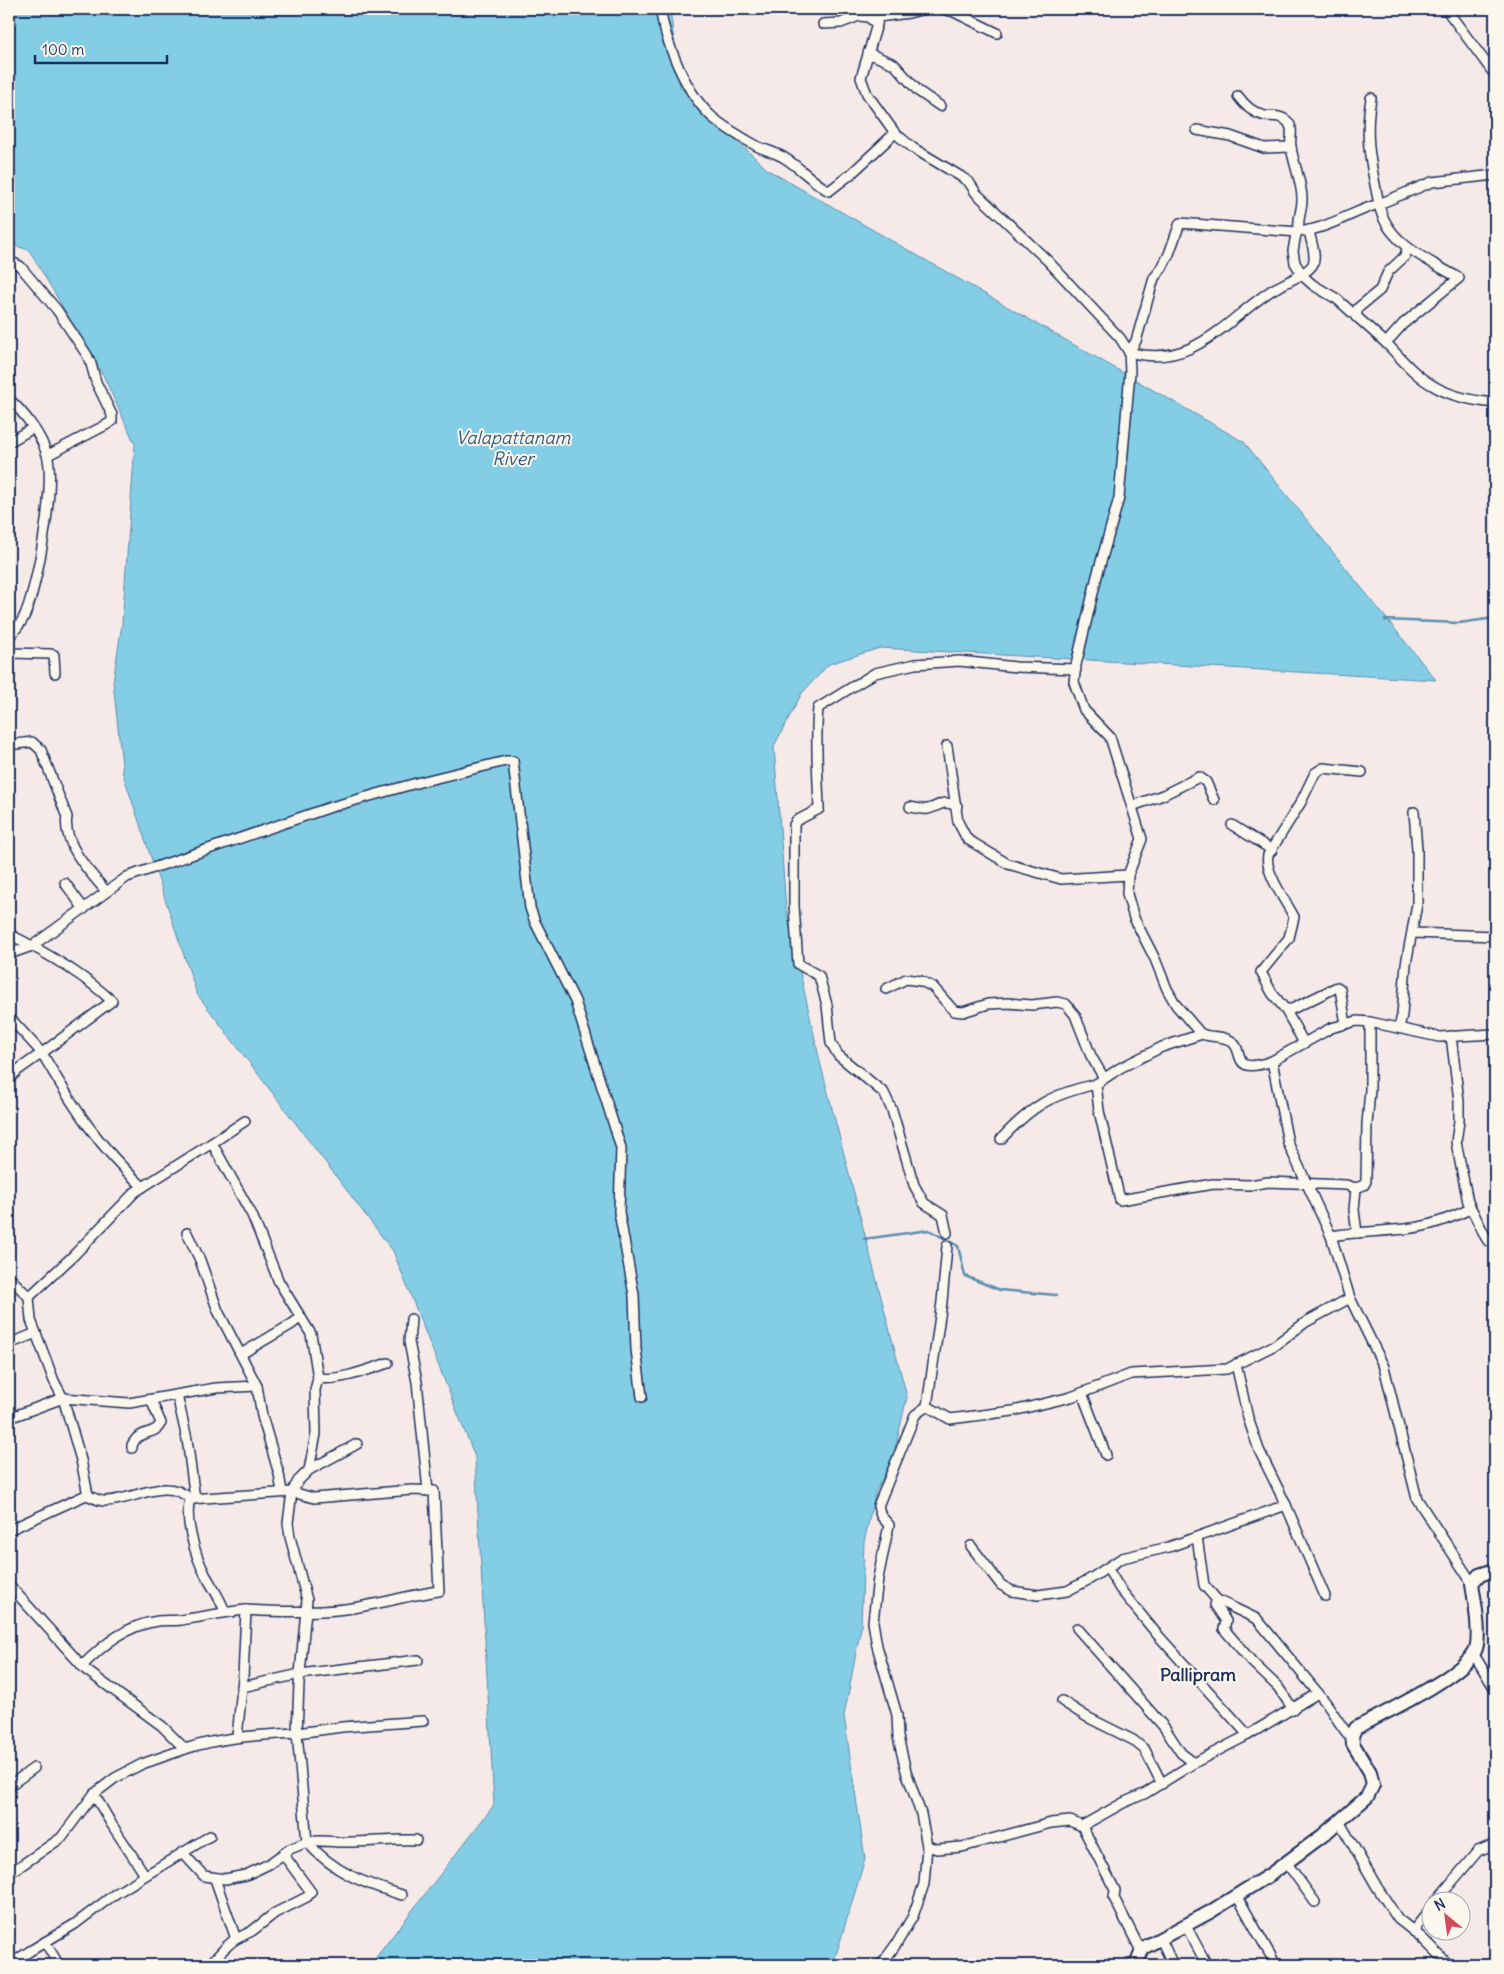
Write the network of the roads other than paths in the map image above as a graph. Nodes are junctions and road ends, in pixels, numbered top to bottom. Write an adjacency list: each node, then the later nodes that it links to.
1 (660, 9): 14 (street)
2 (925, 9): 5 (street)
3 (942, 9): 7 (street)
4 (1446, 9): 9 (street)
5 (878, 17): 6 (street); 8 (street)
6 (822, 24)
7 (997, 33)
8 (868, 53): 12 (street); 14 (street)
9 (1495, 75)
10 (1238, 96): 15 (street)
11 (1371, 98): 17 (street)
12 (940, 106)
13 (1197, 130): 15 (street)
14 (894, 132): 25 (street)
15 (1291, 147): 19 (street)
16 (1495, 175): 17 (street)
17 (1379, 204): 18 (street); 20 (street)
18 (1310, 230): 19 (street); 22 (street)
19 (1299, 231): 22 (street); 25 (street)
20 (1407, 248): 23 (street); 24 (street)
21 (9, 261): 30 (street)
22 (1302, 274): 23 (street); 25 (street)
23 (1356, 317): 24 (street)
24 (1386, 343): 27 (street)
25 (1129, 352): 33 (street)
26 (9, 399): 28 (street)
27 (1495, 403)
28 (34, 428): 29 (street); 30 (street)
29 (9, 442)
30 (48, 456): 31 (street)
31 (9, 637)
32 (9, 653): 34 (street)
33 (1076, 669): 40 (street); 78 (street)
34 (55, 673)
35 (9, 745): 47 (street)
36 (947, 746): 39 (street)
37 (1362, 772): 44 (street)
38 (1214, 800): 40 (street)
39 (957, 806): 41 (street); 45 (street)
40 (1132, 806): 45 (street)
41 (910, 807)
42 (1414, 812): 49 (street)
43 (1232, 825): 44 (street)
44 (1272, 850): 55 (street)
45 (1128, 875): 60 (street)
46 (65, 883): 48 (street)
47 (106, 891): 48 (street); 96 (street)
48 (84, 909): 52 (street)
49 (1413, 933): 51 (street); 59 (street)
50 (9, 934): 52 (street)
51 (1495, 936)
52 (32, 946): 53 (street); 64 (street)
53 (9, 954)
54 (886, 989): 66 (street)
55 (1285, 1009): 58 (street); 63 (street)
56 (9, 1017): 64 (street)
57 (1370, 1022): 58 (street); 59 (street); 74 (street)
58 (1346, 1024): 63 (street)
59 (1399, 1028): 62 (street)
60 (1202, 1034): 65 (street); 66 (street)
61 (1495, 1034): 62 (street)
62 (1451, 1036): 75 (street)
63 (1304, 1043): 65 (street)
64 (42, 1053): 67 (street); 73 (street)
65 (1272, 1061): 72 (street)
66 (1104, 1078): 68 (street)
67 (9, 1079)
68 (1096, 1084): 70 (street); 72 (street)
69 (245, 1122): 71 (street)
70 (1001, 1139)
71 (212, 1143): 73 (street); 85 (street)
72 (1307, 1183): 74 (street); 79 (street)
73 (143, 1187): 83 (street)
74 (1356, 1188): 77 (street)
75 (1470, 1209): 77 (street); 80 (street)
76 (187, 1233): 89 (street)
77 (1357, 1233): 79 (street)
78 (947, 1234)
79 (1331, 1236): 84 (street)
80 (1495, 1239)
81 (947, 1246): 99 (street)
82 (9, 1277): 83 (street)
83 (29, 1296): 87 (street)
84 (1350, 1298): 91 (street); 116 (street)
85 (301, 1317): 89 (street); 92 (street)
86 (411, 1319): 105 (street)
87 (36, 1333): 88 (street); 97 (street)
88 (9, 1344)
89 (241, 1354): 93 (street)
90 (388, 1363): 92 (street)
91 (1236, 1364): 94 (street); 110 (street)
92 (318, 1378): 104 (street)
93 (257, 1386): 95 (street); 106 (street)
94 (1082, 1393): 99 (street); 103 (street)
95 (177, 1395): 98 (street); 109 (street)
96 (642, 1397)
97 (63, 1398): 98 (street); 100 (street); 108 (street)
98 (152, 1400): 102 (street)
99 (927, 1406): 150 (street)
100 (9, 1418)
101 (358, 1444): 104 (street)
102 (132, 1448)
103 (1106, 1455)
104 (309, 1470): 107 (street)
105 (428, 1491): 107 (street); 122 (street)
106 (282, 1492): 107 (street); 109 (street)
107 (292, 1492): 122 (street)
108 (88, 1495): 109 (street); 111 (street)
109 (192, 1499): 121 (street)
110 (1286, 1504): 112 (street); 118 (street)
111 (9, 1530)
112 (1197, 1537): 114 (street); 119 (street)
113 (971, 1546): 114 (street)
114 (1108, 1568): 135 (street)
115 (1495, 1570): 116 (main road)
116 (1472, 1583): 124 (main road)
117 (9, 1585): 126 (street)
118 (1326, 1596)
119 (1217, 1600): 130 (street); 132 (street)
120 (246, 1610): 121 (street); 122 (street); 128 (street)
121 (225, 1612): 126 (street)
122 (306, 1612): 127 (street)
123 (1077, 1628): 139 (street)
124 (1473, 1653): 129 (street); 137 (main road)
125 (418, 1660): 127 (street)
126 (82, 1666): 138 (street)
127 (300, 1674): 128 (street); 134 (street)
128 (242, 1687): 136 (street)
129 (1495, 1689)
130 (1318, 1693): 132 (street); 137 (street)
131 (1062, 1701): 141 (street)
132 (1293, 1709): 135 (street)
133 (423, 1721): 134 (street)
134 (297, 1733): 136 (street); 148 (street)
135 (1248, 1735): 139 (street)
136 (237, 1737): 138 (street)
137 (1353, 1740): 144 (main road)
138 (184, 1749): 143 (street)
139 (1194, 1764): 141 (street)
140 (34, 1768): 142 (street)
141 (1162, 1784): 145 (street)
142 (9, 1786)
143 (94, 1794): 154 (street); 155 (street)
144 (1340, 1821): 153 (main road); 163 (street)
145 (1082, 1826): 150 (street); 167 (street)
146 (210, 1836): 151 (street)
147 (416, 1840): 148 (street)
148 (307, 1842): 152 (street); 158 (street)
149 (1495, 1844): 157 (street)
150 (927, 1846): 171 (street)
151 (182, 1852): 155 (street); 156 (street)
152 (284, 1854): 156 (street); 164 (street)
153 (1286, 1862): 159 (main road); 160 (street)
154 (10, 1868)
155 (145, 1875): 166 (street)
156 (215, 1879): 164 (street)
157 (1443, 1892)
158 (402, 1895)
159 (1236, 1896): 162 (main road); 175 (street)
160 (1315, 1902)
161 (1422, 1920): 163 (street)
162 (1185, 1924): 165 (main road); 174 (street)
163 (1413, 1931): 176 (street)
164 (236, 1939): 170 (street)
165 (1161, 1939): 167 (main road); 173 (street)
166 (45, 1942): 168 (street); 169 (street)
167 (1141, 1952): 172 (main road)
168 (9, 1965)
169 (59, 1965)
170 (209, 1965)
171 (881, 1965)
172 (1136, 1965)
173 (1173, 1965)
174 (1207, 1965)
175 (1276, 1965)
176 (1449, 1965)

